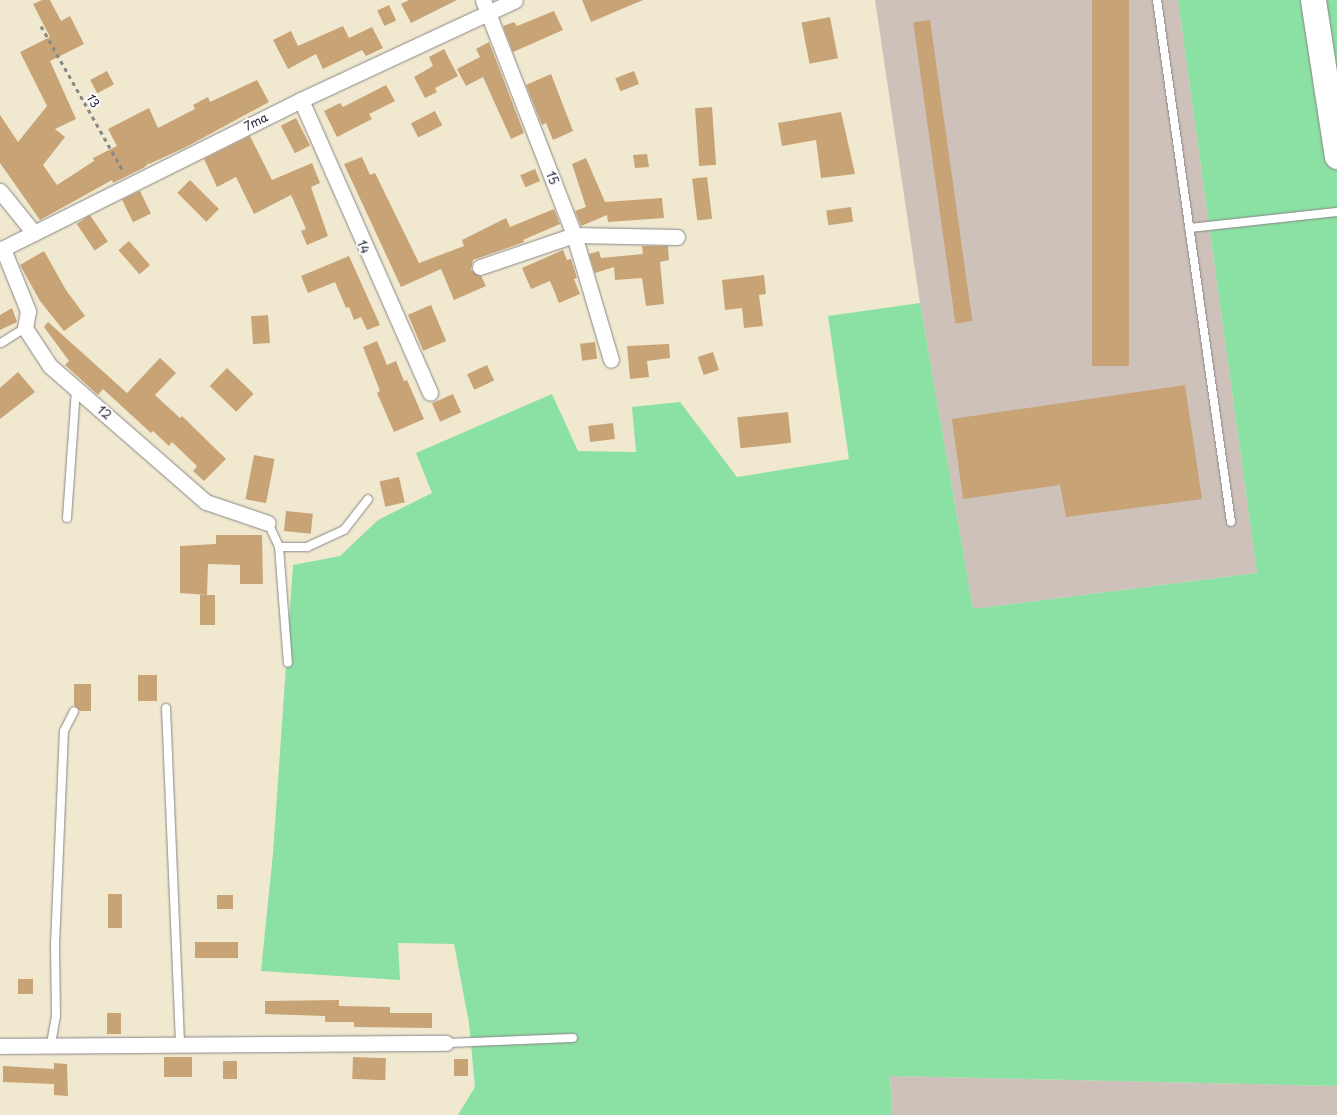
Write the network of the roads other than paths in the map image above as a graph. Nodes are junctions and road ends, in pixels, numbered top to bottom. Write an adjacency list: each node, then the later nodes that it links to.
1 (515, 0): 4 (street, 7ma)
2 (1159, 0): 9 (lane)
3 (1313, 0): 6 (highway)
4 (484, 6): 5 (street, 7ma); 11 (street, 15)
5 (301, 100): 10 (street, 7ma); 19 (street, 14)
6 (1337, 156)
7 (0, 191): 10 (street)
8 (1337, 212): 9 (lane)
9 (1189, 228): 22 (lane)
10 (34, 233): 13 (street, 7ma)
11 (574, 235): 12 (street); 14 (street); 17 (street, 15)
12 (677, 237)
13 (2, 250): 15 (street)
14 (480, 267)
15 (25, 328): 16 (lane); 18 (street, 12)
16 (1, 343)
17 (611, 360)
18 (76, 388): 21 (lane); 23 (street, 12)
19 (430, 393)
20 (368, 499): 24 (lane)
21 (67, 518)
22 (1231, 522)
23 (268, 524): 24 (lane)
24 (279, 547): 25 (lane)
25 (288, 662)
26 (166, 708): 29 (lane)
27 (74, 711): 31 (lane)
28 (573, 1038): 30 (lane)
29 (180, 1043): 30 (street); 31 (street)
30 (446, 1043)
31 (51, 1044): 32 (street)
32 (0, 1046)

